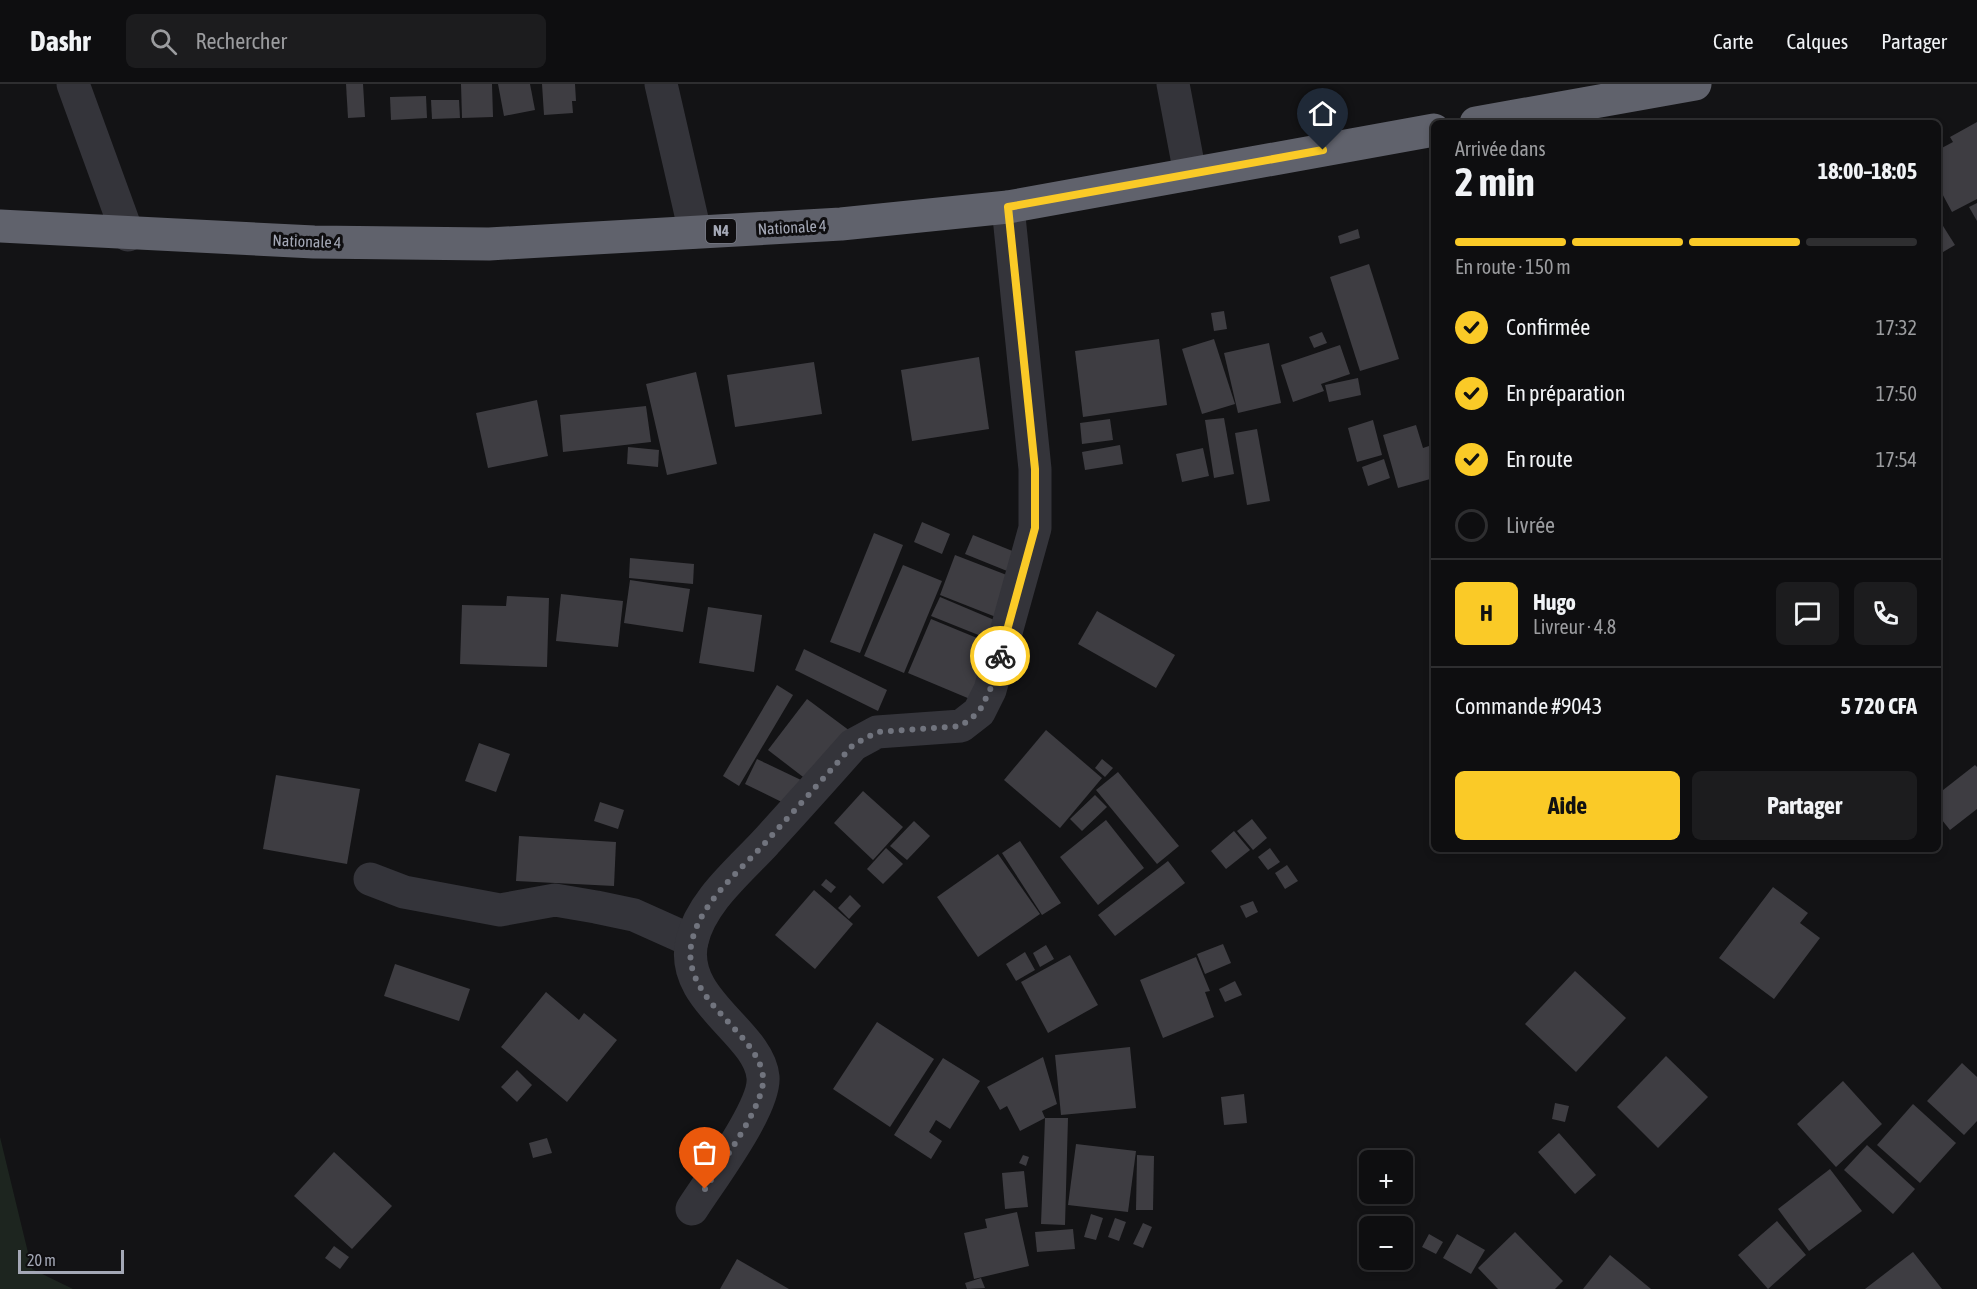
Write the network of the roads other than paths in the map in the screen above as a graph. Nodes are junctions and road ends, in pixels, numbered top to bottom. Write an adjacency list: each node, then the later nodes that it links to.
1 (73, 84): 11 (street)
2 (661, 84): 10 (street)
3 (1173, 84): 7 (street)
4 (1695, 84): 5 (highway)
5 (1493, 120)
6 (1431, 131): 7 (highway, Nationale 4 / N4)
7 (1190, 174): 8 (highway, Nationale 4 / N4)
8 (1008, 207): 10 (highway, Nationale 4 / N4); 13 (street)
9 (0, 226): 11 (highway, Nationale 4 / N4)
10 (695, 232): 11 (highway, Nationale 4 / N4)
11 (128, 235)
12 (370, 879): 13 (street)
13 (692, 941): 14 (street)
14 (693, 1209)

